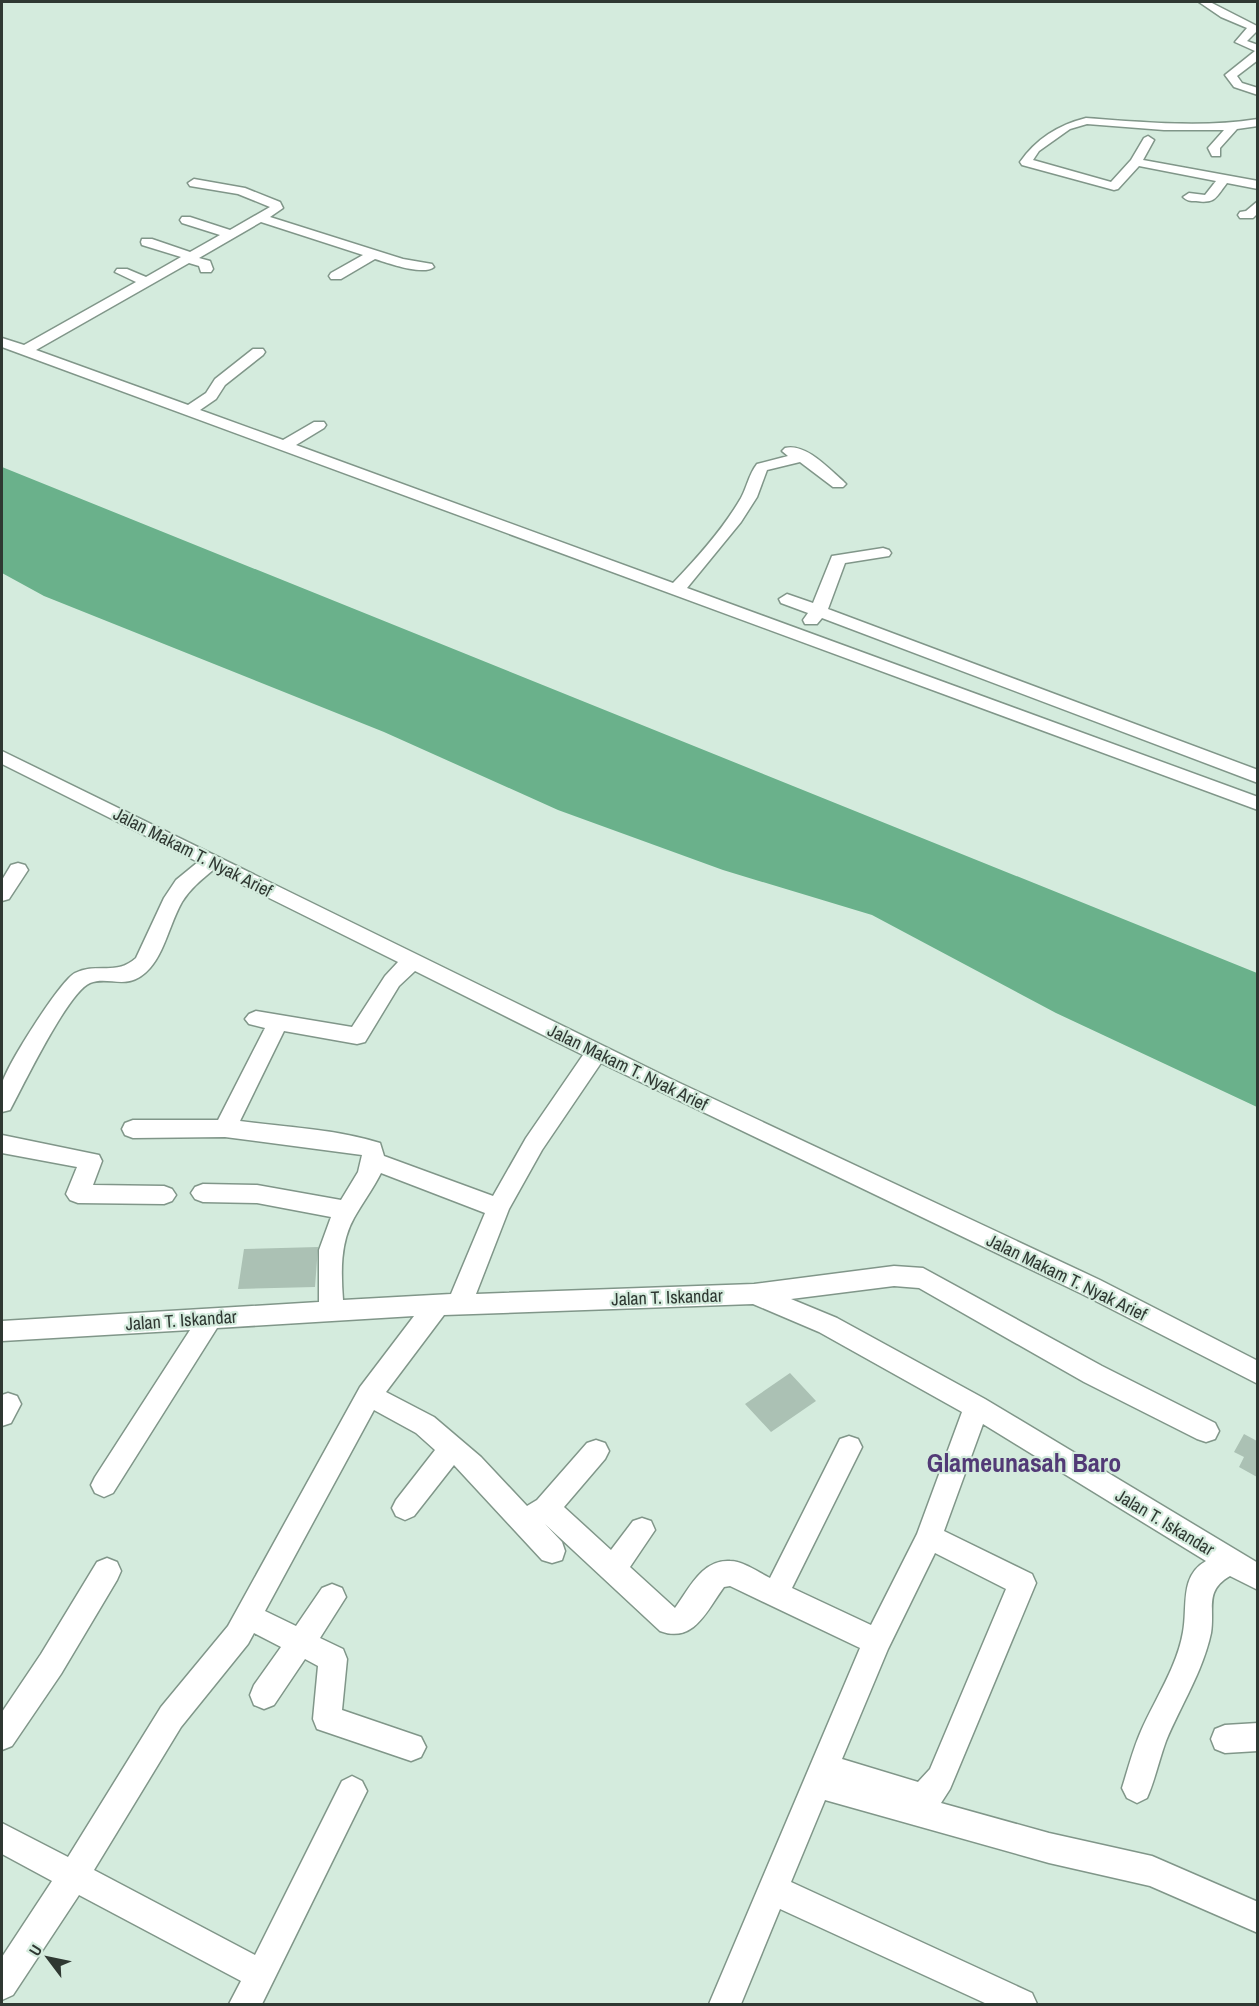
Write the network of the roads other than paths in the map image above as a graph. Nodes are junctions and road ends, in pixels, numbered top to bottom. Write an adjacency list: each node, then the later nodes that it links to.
1 (1204, 2): 2 (street)
2 (1257, 49)
3 (1257, 54): 4 (street)
4 (1257, 92)
5 (1257, 122): 6 (street)
6 (1233, 126): 8 (street); 9 (street)
7 (1148, 140): 9 (street)
8 (1216, 153)
9 (1136, 162): 10 (street)
10 (1225, 178): 12 (street); 13 (street)
11 (194, 183): 16 (street)
12 (1257, 184)
13 (1189, 197)
14 (1257, 205): 15 (street)
15 (1244, 215)
16 (260, 218): 18 (street); 20 (street)
17 (186, 220): 18 (street)
18 (231, 234): 21 (street)
19 (147, 242): 21 (street)
20 (374, 254): 22 (street); 25 (street)
21 (189, 257): 23 (street); 26 (street)
22 (427, 267)
23 (206, 269)
24 (122, 272): 26 (street)
25 (336, 276)
26 (147, 282): 28 (street)
27 (2, 342): 28 (street)
28 (34, 345): 30 (street)
29 (258, 352): 30 (street)
30 (192, 408): 35 (street)
31 (785, 448): 32 (street)
32 (800, 457): 33 (street); 35 (street)
33 (838, 484)
34 (883, 553): 37 (street)
35 (677, 589): 38 (street)
36 (787, 599): 37 (street)
37 (818, 612): 38 (street); 40 (street)
38 (799, 631): 40 (street)
39 (2, 757): 42 (street, Jalan Makam T. Nyak Arief)
40 (1241, 780): 41 (street)
41 (1257, 804)
42 (210, 862): 45 (street, Jalan Makam T. Nyak Arief); 47 (street)
43 (18, 870): 44 (street)
44 (2, 894)
45 (412, 961): 46 (street, Jalan Makam T. Nyak Arief); 48 (street)
46 (597, 1052): 54 (street); 61 (street, Jalan Makam T. Nyak Arief)
47 (2, 1104)
48 (225, 1128): 49 (street); 51 (street)
49 (133, 1129)
50 (2, 1143): 53 (street)
51 (374, 1161): 54 (street); 55 (street)
52 (203, 1193): 55 (street)
53 (164, 1195)
54 (498, 1208): 57 (street)
55 (346, 1210): 58 (street)
56 (754, 1294): 57 (street, Jalan T. Iskandar); 63 (street, Jalan T. Iskandar); 64 (street)
57 (448, 1305): 58 (street, Jalan T. Iskandar); 62 (street)
58 (332, 1311): 59 (street, Jalan T. Iskandar)
59 (210, 1318): 60 (street, Jalan T. Iskandar); 68 (street)
60 (2, 1331)
61 (1257, 1373)
62 (369, 1395): 66 (street); 80 (street)
63 (976, 1407): 72 (street); 74 (street, Jalan T. Iskandar)
64 (1206, 1431)
65 (849, 1447): 78 (street)
66 (452, 1448): 69 (street); 70 (street)
67 (596, 1451): 70 (street)
68 (104, 1485)
69 (405, 1509)
70 (536, 1516): 73 (street); 76 (street)
71 (642, 1530): 76 (street)
72 (929, 1537): 82 (street); 88 (street)
73 (552, 1551)
74 (1229, 1562): 77 (street, Jalan T. Iskandar); 89 (street)
75 (107, 1570): 84 (street)
76 (612, 1570): 78 (street)
77 (1257, 1578)
78 (776, 1593): 82 (street)
79 (332, 1597): 81 (street)
80 (247, 1616): 81 (street); 92 (street)
81 (301, 1642): 83 (street); 87 (street)
82 (877, 1642): 88 (street)
83 (264, 1695)
84 (2, 1736)
85 (1257, 1737): 86 (street)
86 (1225, 1739)
87 (411, 1747)
88 (820, 1775): 93 (street); 94 (street)
89 (1137, 1788)
90 (352, 1791): 95 (street)
91 (2, 1838): 92 (street)
92 (73, 1877): 95 (street); 96 (street)
93 (774, 1890): 98 (street); 99 (street)
94 (1257, 1918)
95 (262, 1975): 97 (street)
96 (2, 1984)
97 (245, 2004)
98 (725, 2004)
99 (1021, 2004)

